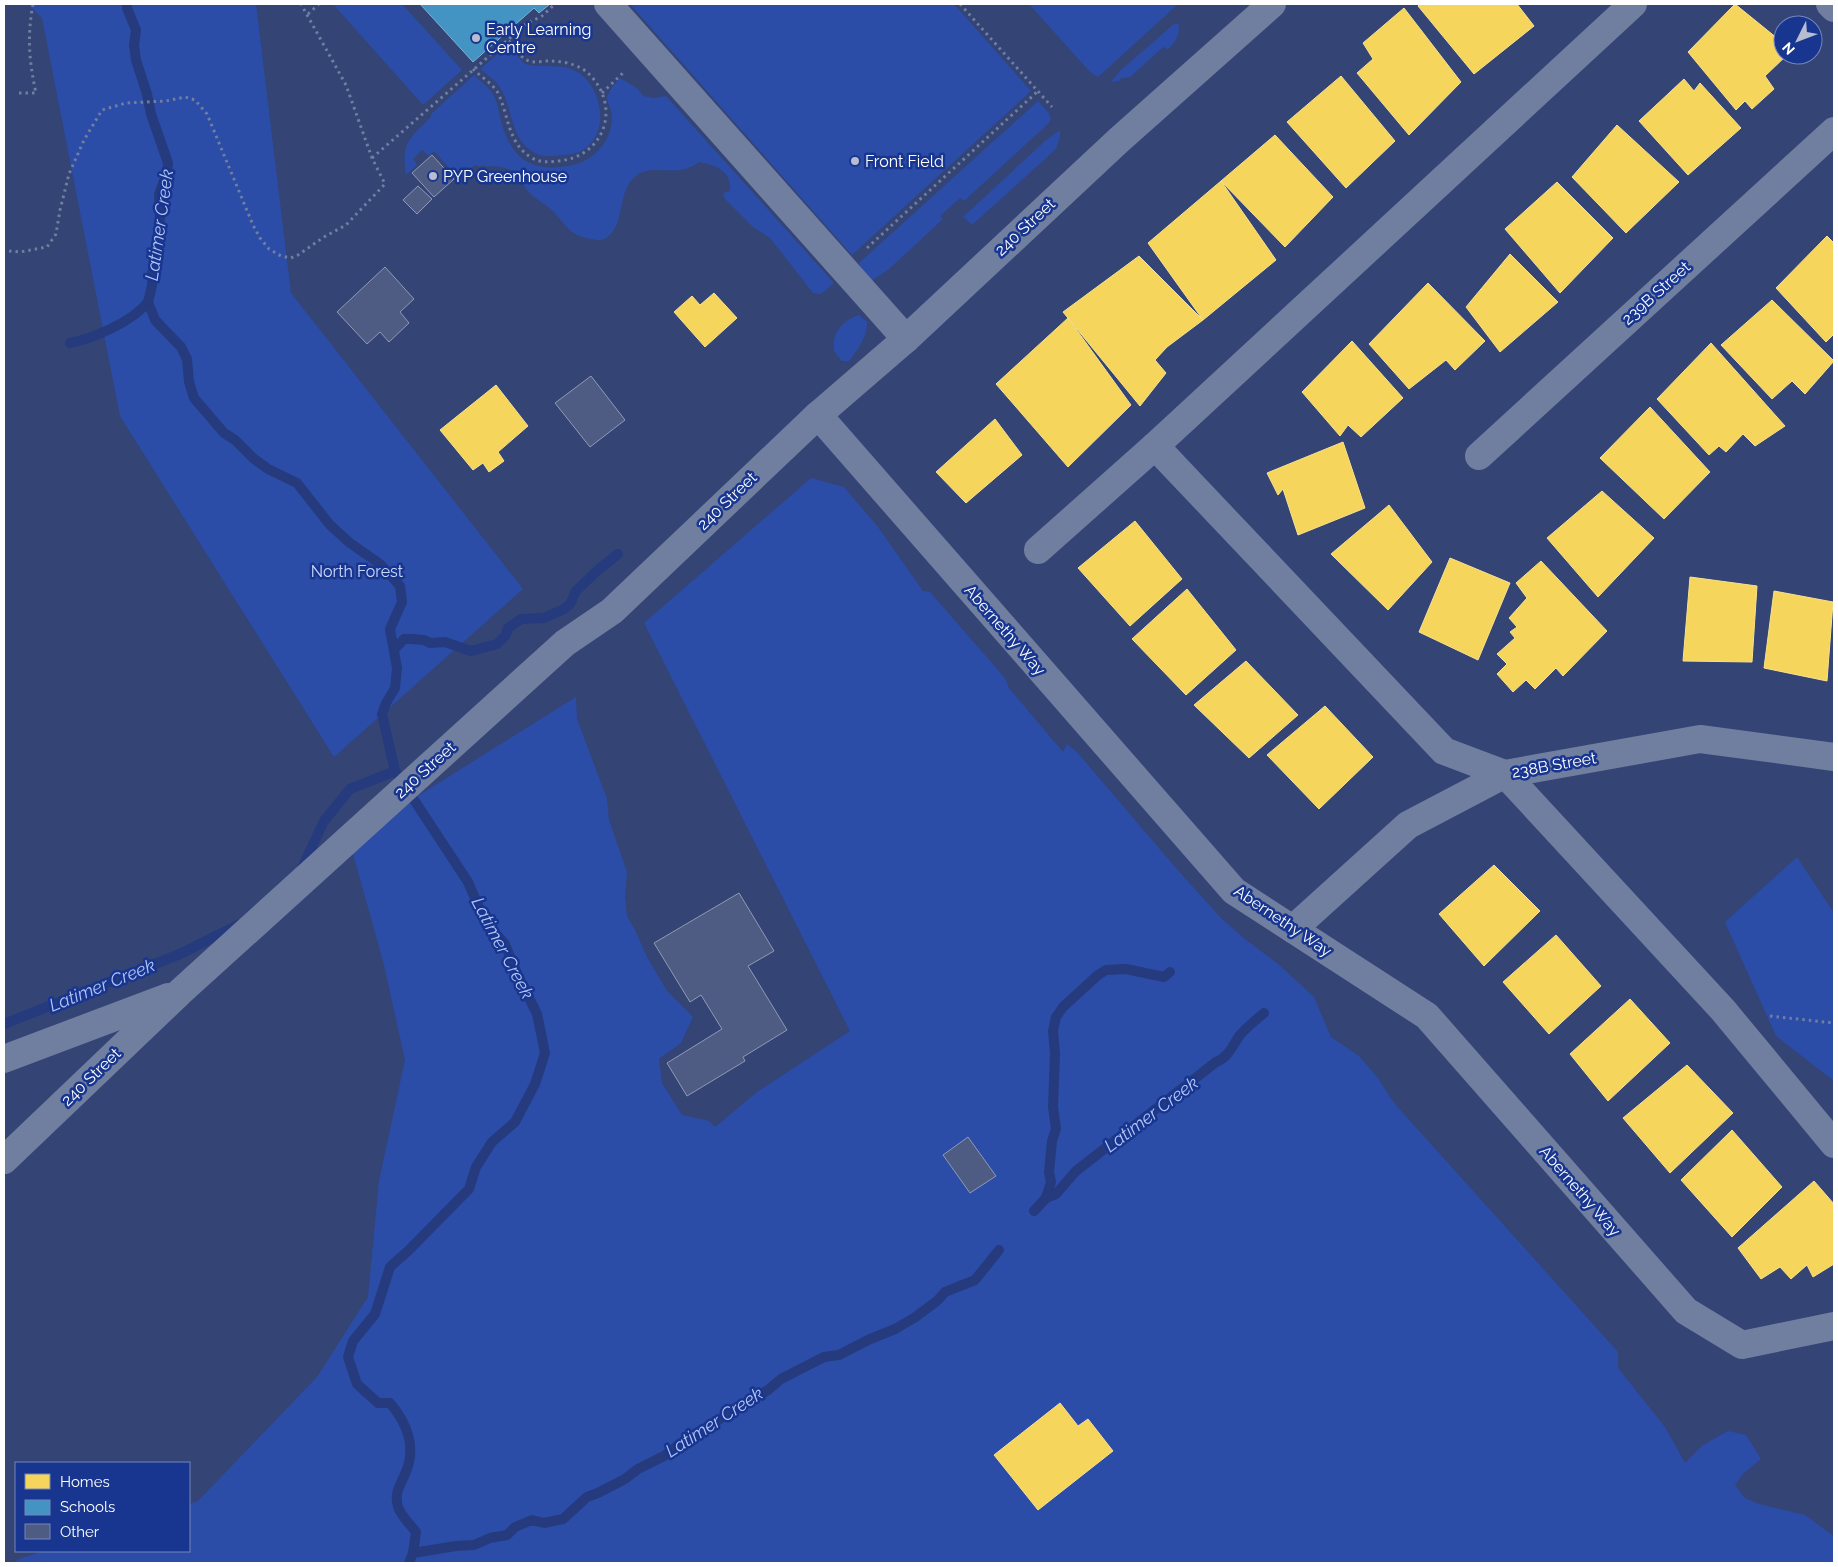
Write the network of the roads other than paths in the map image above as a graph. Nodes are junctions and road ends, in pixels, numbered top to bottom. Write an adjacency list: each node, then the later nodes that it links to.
1 (608, 4): 7 (street)
2 (1272, 4): 7 (street, 240 Street)
3 (1633, 4): 9 (street)
4 (1830, 4): 5 (street)
5 (1834, 8)
6 (1834, 131): 10 (street, 239B Street)
7 (906, 339): 8 (street, 240 Street)
8 (818, 415): 14 (street, Abernethy Way); 15 (street, 240 Street)
9 (1155, 446): 11 (street); 13 (street)
10 (1479, 456)
11 (1038, 550)
12 (1834, 756): 13 (street, 238B Street)
13 (1505, 774): 14 (street, 238B Street); 17 (street)
14 (1292, 929): 19 (street, Abernethy Way)
15 (179, 993): 16 (street, 240 Street); 18 (street, 240 Street)
16 (4, 1059)
17 (1834, 1144)
18 (4, 1160)
19 (1834, 1326)

